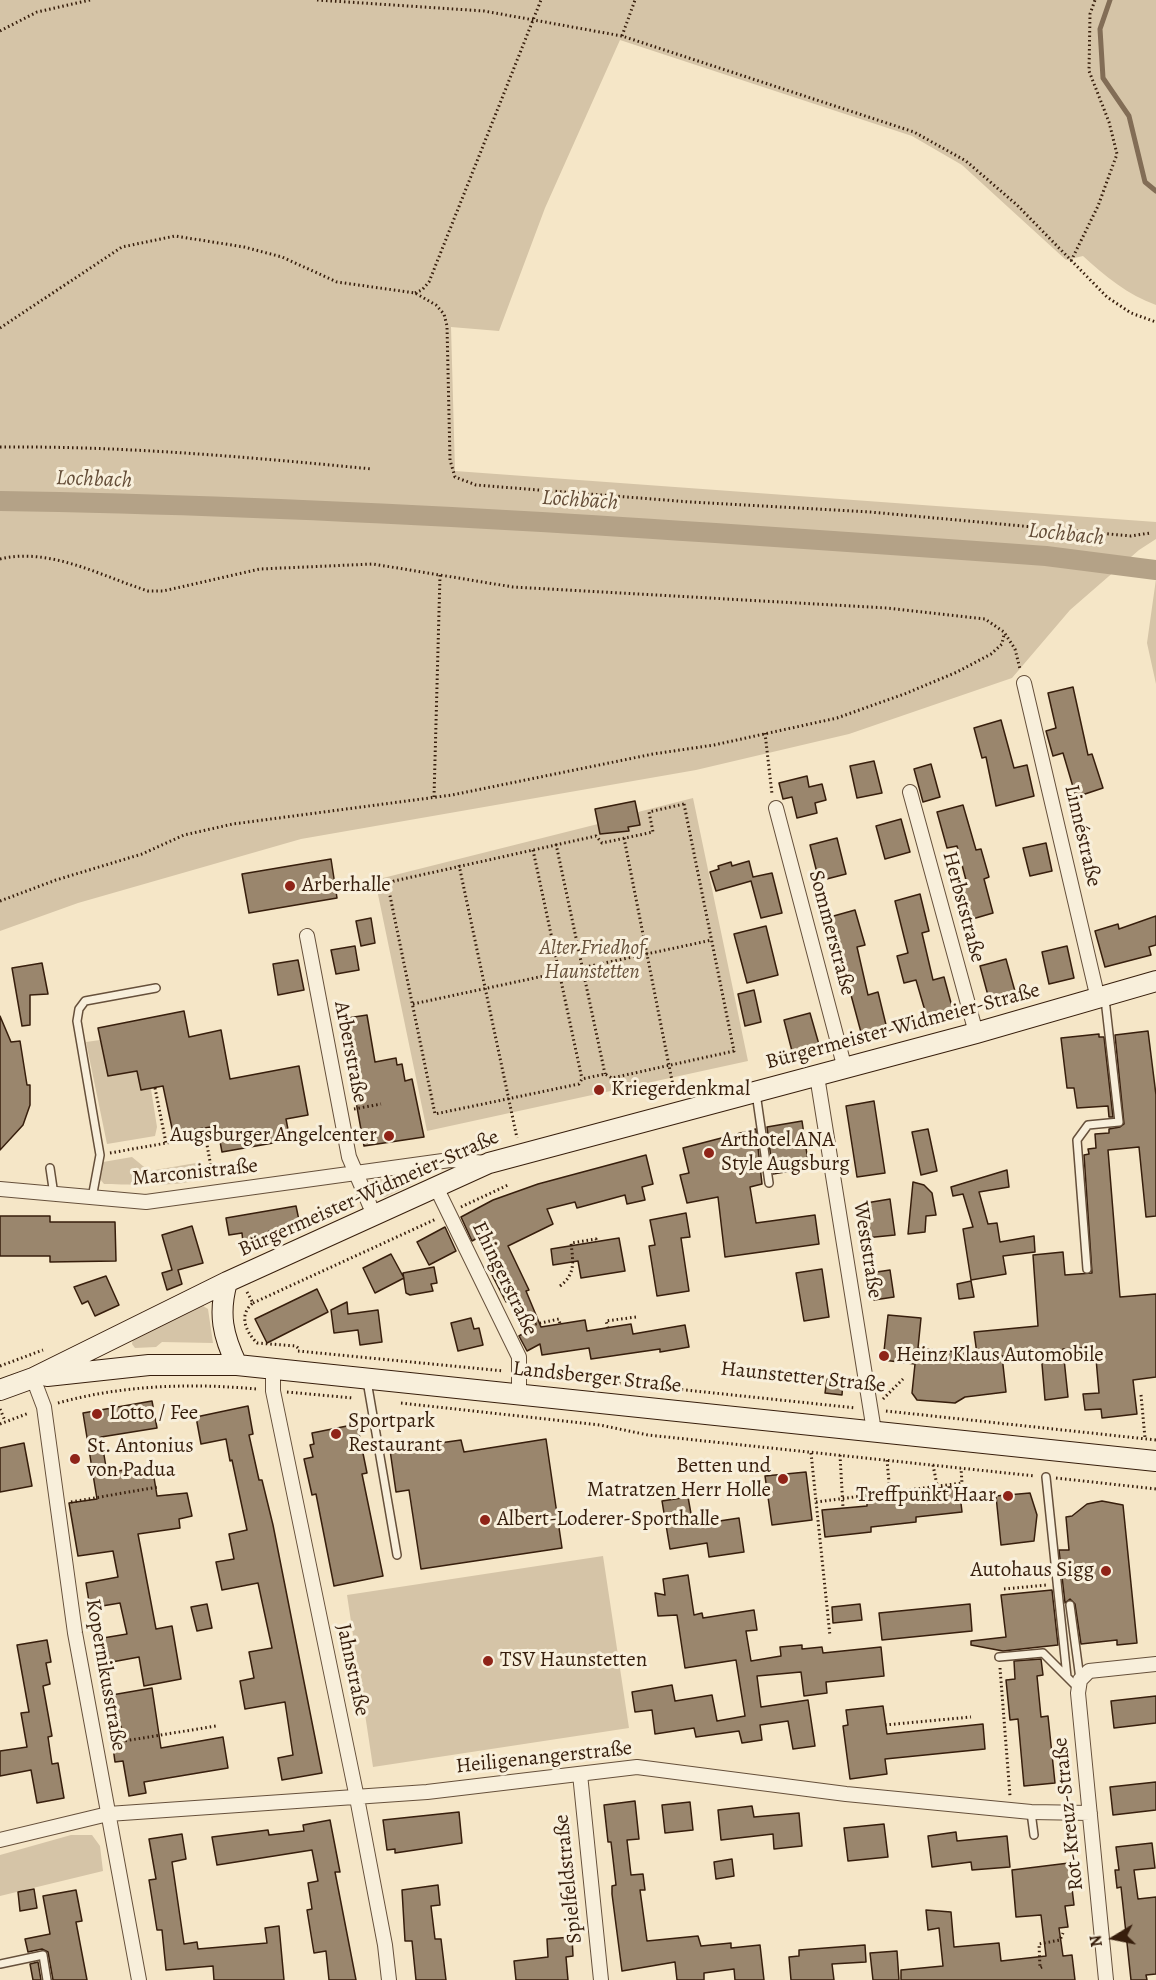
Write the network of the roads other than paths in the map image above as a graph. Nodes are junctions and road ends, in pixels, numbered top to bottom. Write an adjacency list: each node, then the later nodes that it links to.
1 (1024, 683): 7 (street, Linnéstraße)
2 (910, 792): 8 (street, Herbststraße)
3 (776, 808): 9 (street, Sommerstraße)
4 (307, 936): 14 (street, Arberstraße)
5 (1156, 981): 7 (street, Bürgermeister-Widmeier-Straße)
6 (156, 988): 19 (lane)
7 (1101, 998): 8 (street, Bürgermeister-Widmeier-Straße); 21 (lane)
8 (976, 1033): 9 (street, Bürgermeister-Widmeier-Straße)
9 (845, 1069): 10 (street, Bürgermeister-Widmeier-Straße)
10 (817, 1076): 11 (street, Bürgermeister-Widmeier-Straße); 29 (street, Weststraße)
11 (756, 1093): 12 (street, Bürgermeister-Widmeier-Straße); 15 (lane)
12 (489, 1163): 14 (street, Marconistraße); 16 (street, Bürgermeister-Widmeier-Straße)
13 (50, 1168): 18 (lane)
14 (358, 1174): 19 (street, Marconistraße); 20 (street)
15 (769, 1183)
16 (436, 1187): 20 (street, Bürgermeister-Widmeier-Straße); 28 (street, Ehingerstraße)
17 (0, 1189): 18 (street, Marconistraße)
18 (54, 1195): 19 (street, Marconistraße)
19 (92, 1198)
20 (374, 1215): 22 (street, Bürgermeister-Widmeier-Straße)
21 (1087, 1269)
22 (233, 1279): 23 (street); 25 (street, Bürgermeister-Widmeier-Straße)
23 (237, 1365): 24 (street, Landsberger Straße); 25 (street, Landsberger Straße)
24 (273, 1368): 26 (street, Landsberger Straße); 38 (street, Jahnstraße)
25 (33, 1378): 27 (street); 40 (street, Kopernikusstraße)
26 (367, 1379): 28 (street, Landsberger Straße); 32 (lane)
27 (0, 1390)
28 (519, 1394): 29 (street, Landsberger Straße)
29 (874, 1431): 30 (street, Landsberger Straße)
30 (1152, 1460)
31 (1046, 1477): 36 (lane)
32 (397, 1555)
33 (1070, 1605): 36 (lane)
34 (999, 1657): 36 (lane)
35 (1156, 1664): 36 (street)
36 (1075, 1682): 41 (street, Rot-Kreuz-Straße)
37 (580, 1774): 38 (street, Heiligenangerstraße); 39 (street, Heiligenangerstraße); 48 (street, Spielfeldstraße)
38 (357, 1798): 40 (street, Heiligenangerstraße); 47 (street, Jahnstraße)
39 (1030, 1812): 41 (street, Heiligenangerstraße); 42 (lane)
40 (108, 1814): 43 (street, Heiligenangerstraße); 46 (street, Kopernikusstraße)
41 (1090, 1814): 49 (street, Rot-Kreuz-Straße)
42 (1034, 1835)
43 (0, 1840)
44 (0, 1964): 45 (lane)
45 (47, 1980)
46 (139, 1980)
47 (389, 1980)
48 (601, 1980)
49 (1106, 1980)

